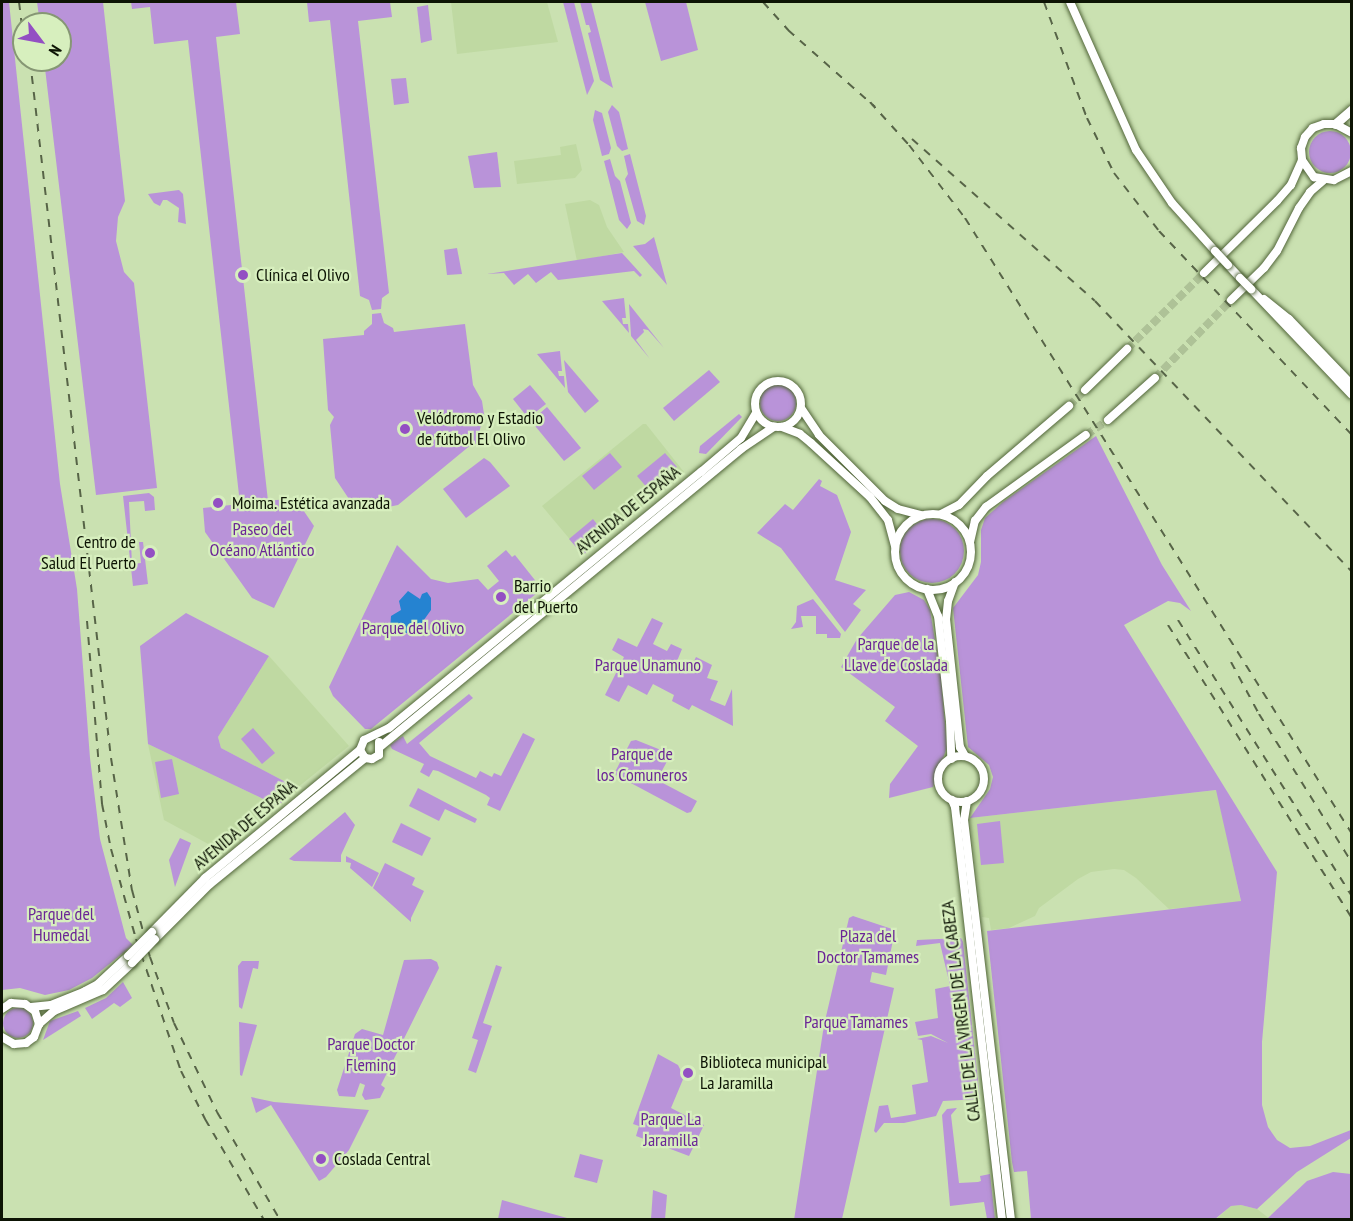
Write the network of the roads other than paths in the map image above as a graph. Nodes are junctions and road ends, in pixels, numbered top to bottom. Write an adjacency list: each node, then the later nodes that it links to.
1 (1070, 2): 10 (main road, bridge)
2 (1352, 109): 3 (main road)
3 (1335, 124): 4 (main road); 5 (main road)
4 (1352, 133)
5 (1302, 160): 8 (main road); 9 (main road)
6 (1352, 171): 7 (main road)
7 (1348, 178): 8 (main road)
8 (1324, 180): 11 (main road)
9 (1204, 273)
10 (1251, 289): 13 (main road); 18 (main road)
11 (1231, 300)
12 (1127, 349): 17 (main road)
13 (1332, 363): 15 (main road); 16 (main road)
14 (1155, 378): 22 (main road)
15 (1352, 380)
16 (1352, 385)
17 (1085, 390)
18 (1352, 395)
19 (1069, 406): 25 (main road)
20 (801, 408): 21 (main road); 23 (main road); 26 (main road)
21 (756, 413): 23 (main road); 31 (main road, AVENIDA DE ESPAÑA)
22 (1108, 420)
23 (778, 427): 28 (main road); 32 (main road, AVENIDA DE ESPAÑA)
24 (1086, 435): 27 (main road)
25 (941, 514): 26 (main road); 27 (main road)
26 (921, 515): 28 (main road)
27 (970, 542): 29 (main road)
28 (896, 546): 30 (main road)
29 (955, 582): 30 (main road); 34 (main road)
30 (927, 589): 35 (main road)
31 (370, 737): 32 (main road); 33 (main road)
32 (381, 746): 33 (main road, AVENIDA DE ESPAÑA)
33 (363, 754): 38 (main road, AVENIDA DE ESPAÑA, bridge)
34 (965, 756): 35 (main road); 37 (main road)
35 (951, 759): 36 (main road)
36 (952, 800): 37 (main road); 43 (main road, CALLE DE LA VIRGEN DE LA CABEZA)
37 (968, 801): 44 (main road, CALLE DE LA VIRGEN DE LA CABEZA)
38 (130, 960): 40 (main road, AVENIDA DE ESPAÑA); 41 (main road, AVENIDA DE ESPAÑA)
39 (4, 1005): 40 (main road, AVENIDA DE ESPAÑA)
40 (31, 1007): 41 (main road)
41 (39, 1024): 42 (main road, AVENIDA DE ESPAÑA)
42 (2, 1037)
43 (1002, 1220)
44 (1011, 1220)

